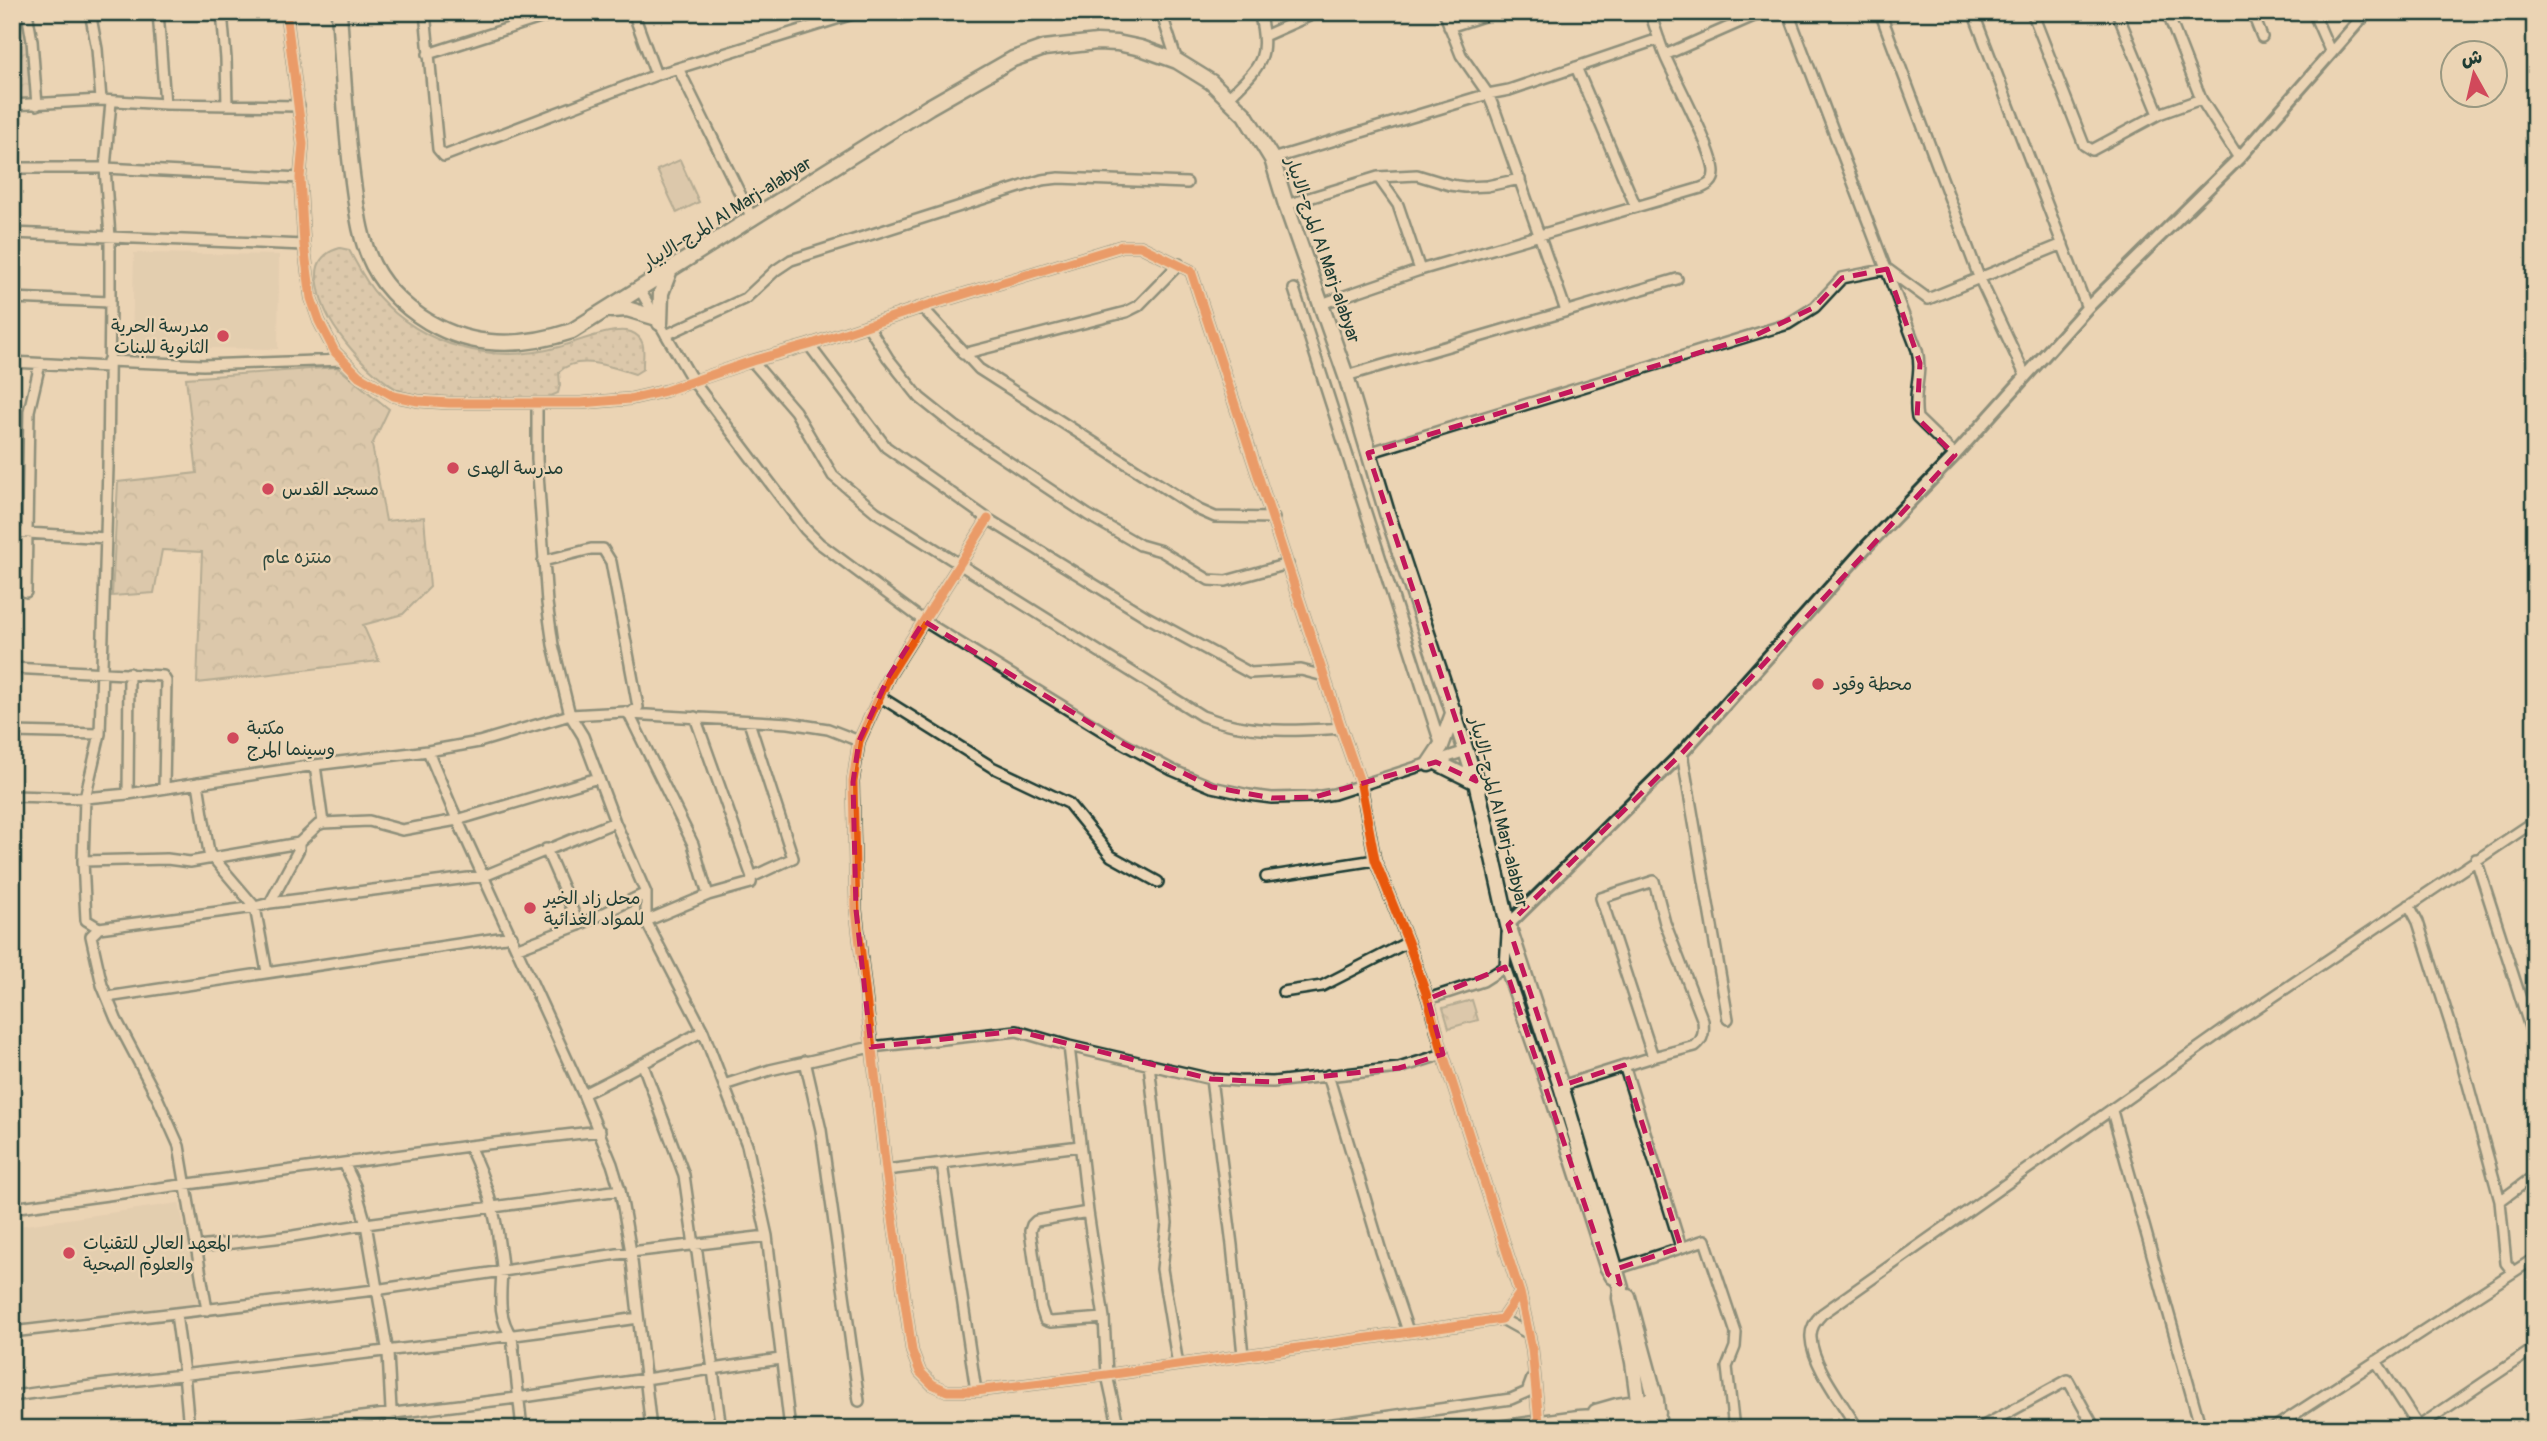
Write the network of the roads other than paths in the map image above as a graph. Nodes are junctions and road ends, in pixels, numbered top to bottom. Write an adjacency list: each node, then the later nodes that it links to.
1 (27, 12): 44 (street)
2 (90, 12): 41 (street)
3 (158, 12): 42 (street)
4 (222, 12): 45 (street)
5 (286, 12): 46 (street)
6 (339, 12): 77 (main road, المرج-الابيار Al Marj-alabyar)
7 (425, 12): 32 (street)
8 (559, 12): 32 (street)
9 (633, 12): 37 (street)
10 (859, 12): 36 (street)
11 (1161, 12): 34 (street)
12 (1259, 12): 28 (street)
13 (1318, 12): 28 (street)
14 (1444, 12): 27 (street)
15 (1496, 12): 27 (street)
16 (1650, 12): 30 (street)
17 (1763, 12): 33 (street)
18 (1788, 12): 65 (street)
19 (1880, 12): 68 (street)
20 (1973, 12): 62 (street)
21 (2032, 12): 47 (street)
22 (2117, 12): 47 (street)
23 (2167, 12): 40 (street)
24 (2252, 12): 29 (street)
25 (2313, 12): 31 (street)
26 (2367, 12): 31 (street)
27 (1450, 27): 38 (street)
28 (1264, 36): 39 (street)
29 (2262, 37)
30 (1659, 38): 33 (street); 35 (street)
31 (2331, 53): 48 (street)
32 (428, 54): 37 (street)
33 (1665, 55): 57 (street)
34 (1177, 61): 39 (main road, المرج-الابيار Al Marj-alabyar); 58 (main road, المرج-الابيار Al Marj-alabyar)
35 (1576, 67): 38 (street); 57 (street)
36 (679, 70): 37 (street); 58 (street)
37 (656, 75)
38 (1488, 93): 49 (street); 54 (street)
39 (1228, 97): 49 (main road, المرج-الابيار Al Marj-alabyar)
40 (2201, 99): 47 (street); 48 (street)
41 (106, 101): 42 (street); 44 (street); 51 (street)
42 (165, 104): 45 (street)
43 (12, 105): 44 (street)
44 (37, 105)
45 (227, 105): 46 (street)
46 (299, 106): 53 (street)
47 (2159, 114)
48 (2239, 158): 76 (street)
49 (1272, 159): 56 (main road, المرج-الابيار Al Marj-alabyar)
50 (12, 168): 51 (street)
51 (105, 168): 53 (street); 61 (street)
52 (1377, 177): 54 (street); 56 (street); 66 (street)
53 (300, 178): 63 (street)
54 (1520, 179): 60 (street)
55 (1187, 183): 79 (street)
56 (1286, 205): 74 (main road, المرج-الابيار Al Marj-alabyar)
57 (1636, 207): 60 (street)
58 (753, 219): 67 (main road, المرج-الابيار Al Marj-alabyar)
59 (12, 233): 61 (street)
60 (1540, 236): 66 (street); 78 (street)
61 (110, 237): 63 (street); 73 (street)
62 (2063, 244): 68 (street); 76 (street)
63 (304, 245): 83 (street)
64 (1179, 264): 75 (street); 82 (street); 95 (street)
65 (1887, 269): 68 (street); 92 (street); 93 (street)
66 (1420, 270): 74 (street)
67 (669, 272): 71 (main road, المرج-الابيار Al Marj-alabyar); 79 (main road)
68 (1979, 277): 88 (street)
69 (1677, 279): 78 (street)
70 (1294, 289): 97 (street)
71 (640, 290): 77 (main road, المرج-الابيار Al Marj-alabyar); 79 (street)
72 (12, 298): 73 (street)
73 (110, 302): 87 (street)
74 (1321, 304): 89 (main road, المرج-الابيار Al Marj-alabyar)
75 (922, 307): 80 (street); 82 (street)
76 (2087, 307): 88 (street)
77 (607, 310): 79 (main road)
78 (1566, 311): 89 (street)
79 (661, 325): 90 (street)
80 (868, 326): 81 (street); 103 (street)
81 (809, 345): 84 (street); 96 (street)
82 (963, 354): 95 (street)
83 (342, 360): 87 (street); 91 (street)
84 (752, 361): 90 (street); 102 (street)
85 (12, 362): 86 (street)
86 (40, 364): 87 (street); 99 (street)
87 (108, 364): 100 (street)
88 (2025, 375): 93 (street)
89 (1346, 376): 92 (main road, المرج-الابيار Al Marj-alabyar)
90 (692, 381): 91 (street); 105 (street)
91 (537, 404): 101 (street)
92 (1368, 453): 94 (main road, المرج-الابيار Al Marj-alabyar)
93 (1955, 455): 123 (street)
94 (1387, 513): 97 (street); 111 (main road, المرج-الابيار Al Marj-alabyar)
95 (1273, 518): 103 (street)
96 (988, 519): 102 (street); 109 (street)
97 (1367, 521): 120 (street)
98 (12, 532): 99 (street)
99 (28, 533): 100 (street); 104 (street)
100 (106, 538): 107 (street)
101 (543, 561): 112 (street); 113 (street)
102 (960, 564): 105 (street); 116 (street)
103 (1288, 564): 109 (street)
104 (26, 592)
105 (925, 621): 110 (street); 129 (street)
106 (12, 667): 107 (street)
107 (102, 672): 108 (street); 118 (street)
108 (129, 673): 130 (street); 131 (street)
109 (1324, 676): 116 (street)
110 (879, 696): 119 (street); 147 (street)
111 (1454, 711): 120 (main road); 122 (main road, المرج-الابيار Al Marj-alabyar)
112 (629, 714): 113 (street); 114 (street); 149 (street)
113 (570, 715): 121 (street); 126 (street)
114 (695, 717): 115 (street); 145 (street)
115 (749, 722): 119 (street); 145 (street)
116 (1341, 728): 129 (street)
117 (12, 732): 118 (street)
118 (100, 734): 133 (street)
119 (859, 741): 169 (street)
120 (1441, 746): 124 (main road)
121 (428, 751): 125 (street); 134 (street)
122 (1466, 751): 124 (street); 127 (main road, المرج-الابيار Al Marj-alabyar)
123 (1682, 753): 155 (street); 165 (street)
124 (1433, 763): 127 (main road); 129 (street)
125 (315, 765): 128 (street); 137 (street)
126 (598, 778): 134 (street); 136 (street)
127 (1476, 782): 155 (main road, المرج-الابيار Al Marj-alabyar)
128 (198, 783): 130 (street); 140 (street)
129 (1362, 785): 142 (street)
130 (164, 788): 131 (street)
131 (128, 793): 133 (street)
132 (12, 796): 133 (street)
133 (85, 798): 143 (street)
134 (457, 820): 137 (street); 144 (street)
135 (2535, 821): 141 (street)
136 (615, 822): 139 (street); 148 (street)
137 (323, 823): 138 (street)
138 (299, 843): 140 (street); 150 (street)
139 (546, 849): 144 (street); 154 (street)
140 (212, 859): 143 (street); 152 (street)
141 (2476, 859): 151 (street); 167 (street)
142 (1375, 860): 146 (street); 158 (street)
143 (83, 861): 156 (street)
144 (484, 876): 150 (street); 157 (street)
145 (752, 877): 149 (street)
146 (1266, 877)
147 (1158, 882)
148 (646, 893): 153 (street); 154 (street)
149 (708, 895): 153 (street)
150 (270, 903): 152 (street)
151 (2409, 905): 181 (street); 191 (street)
152 (255, 907): 156 (street); 161 (street)
153 (646, 922): 166 (street)
154 (579, 925): 159 (street)
155 (1508, 925): 160 (street); 179 (main road, المرج-الابيار Al Marj-alabyar)
156 (99, 928): 163 (street)
157 (512, 936): 159 (street); 161 (street)
158 (1408, 942): 162 (street); 164 (street)
159 (518, 948): 180 (street)
160 (1505, 967): 164 (street); 205 (street)
161 (267, 972): 163 (street)
162 (1283, 992)
163 (107, 997): 189 (street)
164 (1428, 999): 170 (street)
165 (1728, 1019)
166 (703, 1031): 174 (street); 178 (street)
167 (2535, 1043)
168 (1069, 1046): 169 (street); 173 (street); 184 (street)
169 (871, 1047): 172 (street); 187 (street)
170 (1443, 1054): 176 (street); 207 (street)
171 (1653, 1057): 171 (street); 175 (street)
172 (805, 1061): 178 (street); 232 (street)
173 (1149, 1064): 177 (street); 222 (street)
174 (643, 1065): 180 (street); 197 (street)
175 (1624, 1065): 179 (street); 199 (street)
176 (1328, 1075): 177 (street); 213 (street)
177 (1211, 1079): 219 (street)
178 (724, 1085): 196 (street)
179 (1561, 1086): 202 (main road, المرج-الابيار Al Marj-alabyar)
180 (583, 1094): 182 (street)
181 (2112, 1111): 253 (street); 256 (street)
182 (600, 1131): 183 (street); 190 (street)
183 (468, 1146): 185 (street); 192 (street)
184 (1080, 1146): 186 (street); 194 (street)
185 (344, 1163): 189 (street); 195 (street)
186 (942, 1164): 187 (street); 229 (street)
187 (886, 1170): 229 (street)
188 (2535, 1175): 191 (street)
189 (184, 1184): 193 (street); 198 (street)
190 (620, 1190): 192 (street); 200 (street)
191 (2500, 1200): 204 (street)
192 (493, 1207): 195 (street); 203 (street)
193 (12, 1208)
194 (1088, 1212): 211 (street); 211 (street)
195 (366, 1224): 198 (street); 206 (street)
196 (767, 1236): 197 (street); 220 (street)
197 (694, 1245): 200 (street); 223 (street)
198 (198, 1247): 208 (street)
199 (1681, 1247): 202 (street); 252 (street)
200 (631, 1252): 203 (street); 210 (street)
201 (2535, 1258): 204 (street)
202 (1616, 1269): 205 (main road, المرج-الابيار Al Marj-alabyar)
203 (502, 1270): 206 (street); 216 (street)
204 (2513, 1272): 221 (street)
205 (1620, 1286): 228 (main road, المرج-الابيار Al Marj-alabyar); 233 (main road, المرج-الابيار Al Marj-alabyar)
206 (376, 1290): 208 (street); 218 (street)
207 (1520, 1293): 212 (street); 215 (street)
208 (207, 1310): 209 (street)
209 (176, 1314): 214 (street); 224 (street)
210 (638, 1318): 216 (street); 227 (street)
211 (1104, 1318): 226 (street)
212 (1502, 1320): 213 (street); 215 (street)
213 (1408, 1331): 219 (street)
214 (12, 1332)
215 (1529, 1334): 225 (street)
216 (512, 1337): 218 (street); 231 (street)
217 (2535, 1349): 239 (street)
218 (388, 1353): 224 (street); 235 (street)
219 (1243, 1355): 222 (street)
220 (780, 1359): 223 (street); 247 (street)
221 (2376, 1361): 239 (street); 257 (street)
222 (1178, 1365): 226 (street)
223 (713, 1367): 227 (street); 246 (street)
224 (184, 1373): 230 (street); 241 (street)
225 (1534, 1374): 238 (street); 249 (street)
226 (1107, 1375): 229 (street); 248 (street)
227 (645, 1378): 231 (street); 245 (street)
228 (1635, 1378): 234 (main road); 237 (main road, المرج-الابيار Al Marj-alabyar)
229 (976, 1391)
230 (12, 1396)
231 (517, 1398): 235 (street); 244 (street)
232 (859, 1401)
233 (1657, 1406): 237 (main road); 251 (main road, المرج-الابيار Al Marj-alabyar)
234 (1614, 1411): 237 (main road); 238 (main road)
235 (389, 1413): 242 (street); 243 (street)
236 (12, 1417): 240 (street)
237 (1639, 1418)
238 (1539, 1423): 250 (main road)
239 (2418, 1428)
240 (15, 1429)
241 (189, 1429)
242 (263, 1429)
243 (392, 1429)
244 (522, 1429)
245 (651, 1429)
246 (721, 1429)
247 (790, 1429)
248 (1119, 1429)
249 (1298, 1429)
250 (1497, 1429)
251 (1660, 1429)
252 (1734, 1429)
253 (1858, 1429)
254 (1978, 1429): 255 (street)
255 (2086, 1429)
256 (2201, 1429)
257 (2272, 1429)

